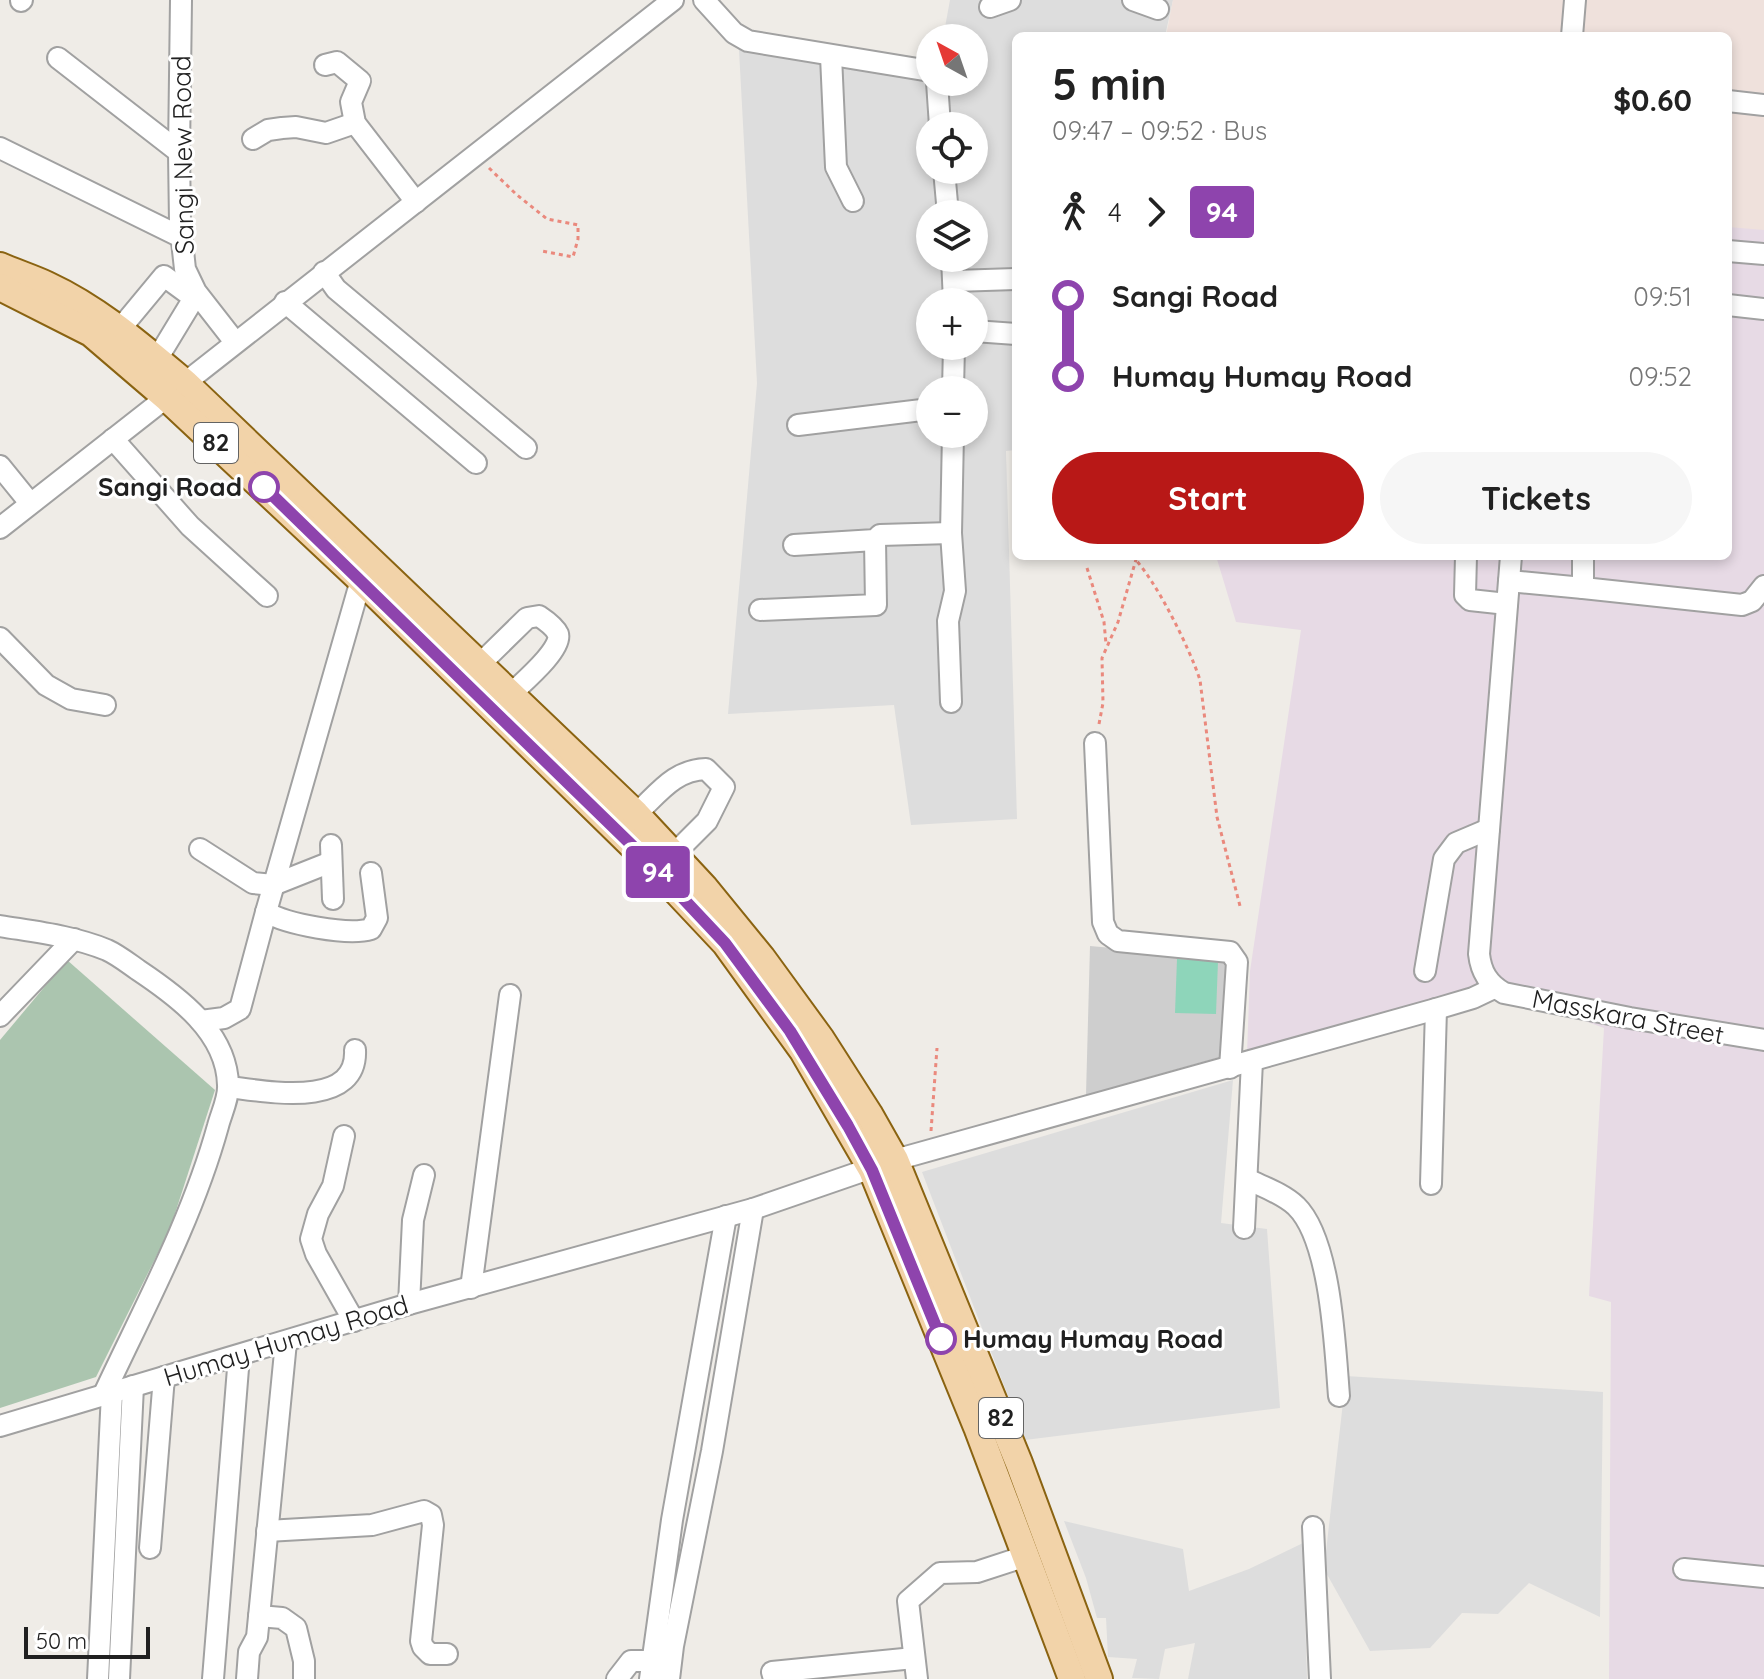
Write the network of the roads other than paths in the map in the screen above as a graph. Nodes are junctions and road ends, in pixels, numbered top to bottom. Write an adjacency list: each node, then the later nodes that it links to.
1 (181, 0): 20 (street, Sangi New Road)
2 (673, 0): 7 (street)
3 (704, 0): 11 (street)
4 (1010, 0): 8 (street)
5 (1133, 0): 9 (street)
6 (1575, 0): 10 (street)
7 (650, 7): 22 (street)
8 (990, 7)
9 (1158, 9)
10 (1572, 32)
11 (831, 56): 14 (street); 21 (street)
12 (58, 58): 20 (street)
13 (325, 65): 17 (street)
14 (916, 69)
15 (1732, 101): 16 (street)
16 (1764, 105)
17 (355, 123): 18 (street); 22 (street)
18 (253, 139)
19 (0, 148): 23 (street)
20 (179, 152): 23 (street, Sangi New Road)
21 (853, 201)
22 (416, 202): 28 (street)
23 (181, 237): 27 (street, Sangi New Road)
24 (1732, 251): 25 (street)
25 (1764, 254)
26 (0, 266): 39 (main road, 82)
27 (185, 269): 30 (street); 35 (street, Sangi New Road)
28 (324, 272): 36 (street); 48 (street)
29 (953, 272): 32 (street)
30 (164, 276): 35 (street); 39 (street)
31 (1012, 279): 32 (street)
32 (954, 281): 34 (street)
33 (0, 287): 44 (main road, 82)
34 (954, 288)
35 (195, 295): 42 (street, Sangi New Road); 43 (street)
36 (285, 302): 42 (street); 50 (street)
37 (1732, 305): 38 (street)
38 (1764, 309)
39 (120, 329): 43 (main road, 82)
40 (988, 332): 41 (street)
41 (1012, 334)
42 (235, 342): 44 (street)
43 (157, 359): 44 (main road, 82)
44 (177, 391): 47 (street); 60 (main road, 82); 68 (main road, 82)
45 (916, 411): 46 (street)
46 (798, 425)
47 (113, 439): 52 (street); 64 (street)
48 (526, 448)
49 (953, 448): 54 (street)
50 (476, 463)
51 (0, 466): 52 (street)
52 (30, 503): 53 (street)
53 (0, 528)
54 (951, 533): 55 (street); 70 (street)
55 (875, 540): 56 (street); 66 (street)
56 (794, 545)
57 (1466, 560): 65 (street)
58 (1511, 560): 61 (street)
59 (1583, 560): 63 (street)
60 (361, 580): 78 (street); 95 (main road, 82)
61 (1509, 581): 63 (street); 65 (street)
62 (1764, 586): 63 (street)
63 (1583, 588)
64 (267, 596)
65 (1507, 604): 74 (street)
66 (760, 610)
67 (0, 638): 71 (street)
68 (480, 664): 69 (main road, 82); 69 (street)
69 (511, 694): 73 (main road, 82)
70 (951, 702)
71 (105, 705)
72 (1095, 743): 92 (street)
73 (636, 814): 76 (main road, 82); 76 (street)
74 (1489, 829): 83 (street); 84 (street)
75 (200, 849): 78 (street)
76 (673, 855): 95 (main road, 82)
77 (371, 873): 80 (street)
78 (273, 885): 79 (street); 80 (street)
79 (333, 899)
80 (266, 912): 88 (street)
81 (0, 926): 82 (street)
82 (74, 939): 87 (street); 88 (street)
83 (1425, 971)
84 (1494, 988): 86 (street, Humay Humay Road); 89 (street, Masskara Street)
85 (510, 995): 102 (street)
86 (1436, 1009): 91 (street, Humay Humay Road); 98 (street)
87 (0, 1016)
88 (201, 1021): 93 (street)
89 (1764, 1040)
90 (355, 1050): 93 (street)
91 (1252, 1061): 92 (street, Humay Humay Road); 97 (street)
92 (1230, 1068): 95 (street, Humay Humay Road)
93 (229, 1087): 109 (street)
94 (344, 1136): 104 (street)
95 (883, 1165): 99 (street, Humay Humay Road); 117 (main road, 82); 133 (main road, 82)
96 (424, 1175): 103 (street)
97 (1247, 1179): 101 (street); 110 (street)
98 (1431, 1184)
99 (753, 1209): 100 (street, Humay Humay Road); 113 (street)
100 (726, 1216): 102 (street, Humay Humay Road); 112 (street)
101 (1244, 1228)
102 (471, 1288): 103 (street, Humay Humay Road)
103 (409, 1304): 104 (street, Humay Humay Road)
104 (354, 1321): 105 (street, Humay Humay Road)
105 (286, 1342): 106 (street, Humay Humay Road); 115 (street)
106 (239, 1356): 107 (street, Humay Humay Road); 126 (street)
107 (164, 1377): 108 (street, Humay Humay Road); 116 (street)
108 (133, 1386): 109 (street, Humay Humay Road); 125 (street)
109 (108, 1394): 111 (street, Humay Humay Road); 124 (street)
110 (1339, 1396)
111 (0, 1426)
112 (685, 1446): 113 (street); 123 (street)
113 (712, 1451): 130 (street)
114 (1313, 1527): 134 (street)
115 (267, 1531): 120 (street); 121 (street)
116 (150, 1548)
117 (1026, 1556): 122 (street); 132 (main road, 82)
118 (1684, 1569): 119 (street)
119 (1764, 1577)
120 (259, 1616): 127 (street); 128 (street)
121 (447, 1654)
122 (916, 1669): 131 (street)
123 (651, 1670): 129 (street)
124 (98, 1679)
125 (119, 1679)
126 (213, 1679)
127 (247, 1679)
128 (304, 1679)
129 (617, 1679)
130 (669, 1679)
131 (774, 1679)
132 (1072, 1679)
133 (1099, 1679)
134 (1320, 1679)

